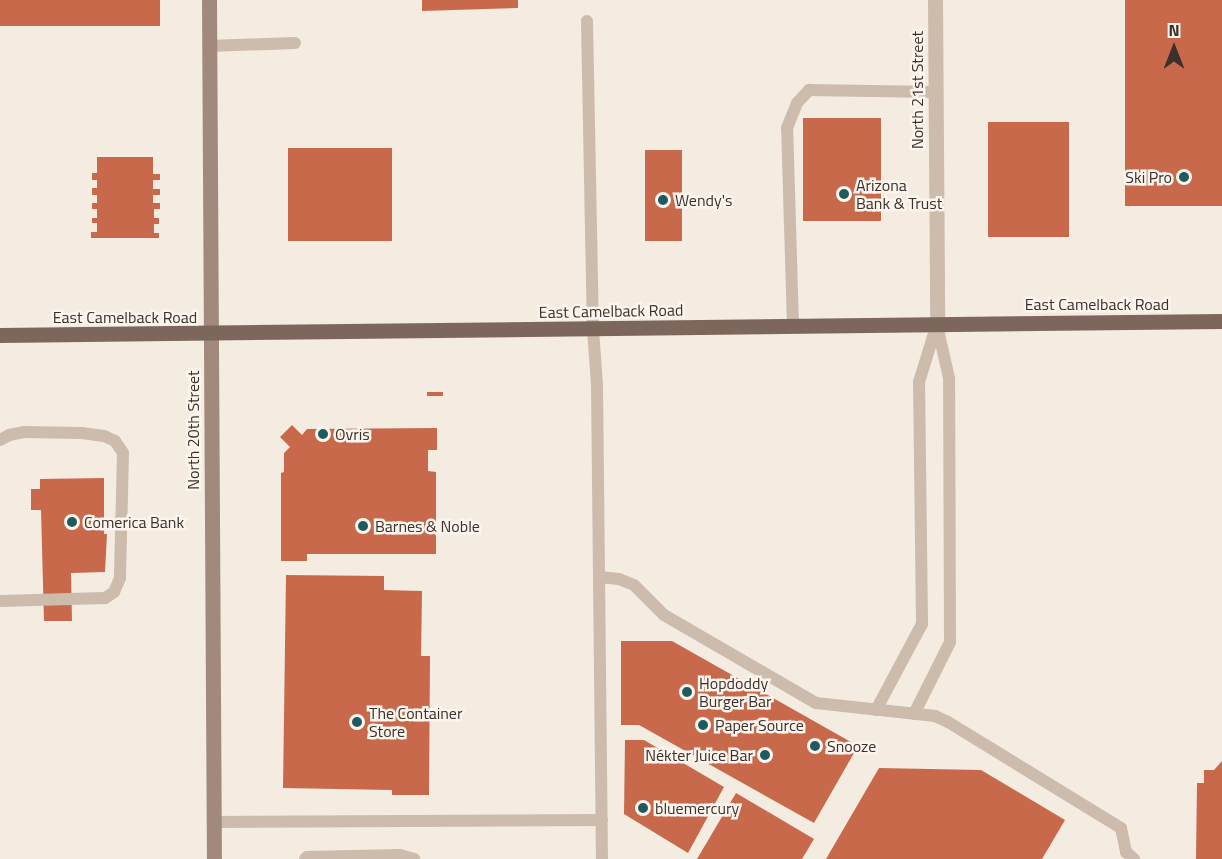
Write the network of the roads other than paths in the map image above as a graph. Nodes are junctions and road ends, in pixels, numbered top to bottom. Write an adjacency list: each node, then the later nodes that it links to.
1 (209, 0): 5 (street, North 20th Street)
2 (935, 0): 6 (street, North 21st Street)
3 (587, 21): 10 (lane)
4 (295, 43): 5 (lane)
5 (209, 46): 11 (street, North 20th Street)
6 (936, 92): 8 (street, North 21st Street); 9 (lane)
7 (1222, 321): 8 (main road, East Camelback Road)
8 (937, 324): 9 (main road, East Camelback Road); 16 (lane); 17 (lane)
9 (793, 326): 10 (main road, East Camelback Road)
10 (593, 330): 11 (main road, East Camelback Road); 14 (lane)
11 (211, 334): 12 (main road, East Camelback Road); 19 (street, North 20th Street)
12 (0, 336)
13 (0, 440): 15 (lane)
14 (599, 577): 16 (lane); 18 (lane)
15 (0, 601)
16 (876, 710): 17 (lane)
17 (914, 714): 20 (lane)
18 (602, 820): 19 (lane); 24 (lane)
19 (213, 822): 21 (street, North 20th Street)
20 (1126, 857)
21 (214, 859)
22 (305, 859): 23 (lane)
23 (414, 859)
24 (602, 859)

